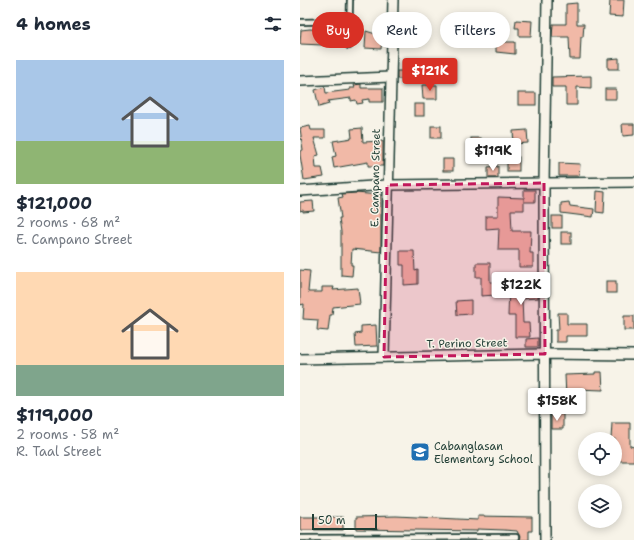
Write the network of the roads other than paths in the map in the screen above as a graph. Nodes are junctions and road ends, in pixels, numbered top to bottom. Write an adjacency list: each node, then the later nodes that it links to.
1 (350, 0): 4 (lane)
2 (393, 0): 7 (street, E. Campano Street)
3 (547, 0): 10 (street)
4 (350, 12)
5 (300, 22): 6 (lane)
6 (312, 22)
7 (390, 77): 8 (street); 11 (street, E. Campano Street)
8 (300, 81)
9 (634, 182): 10 (street)
10 (544, 183): 11 (street); 13 (street)
11 (387, 185): 12 (street); 15 (street, E. Campano Street)
12 (300, 191)
13 (545, 354): 14 (street, T. Perino Street); 15 (street, T. Perino Street); 20 (street)
14 (634, 355)
15 (384, 357): 16 (street, T. Perino Street)
16 (300, 359)
17 (516, 537): 19 (lane)
18 (300, 538): 19 (lane)
19 (466, 538)
20 (545, 540)

